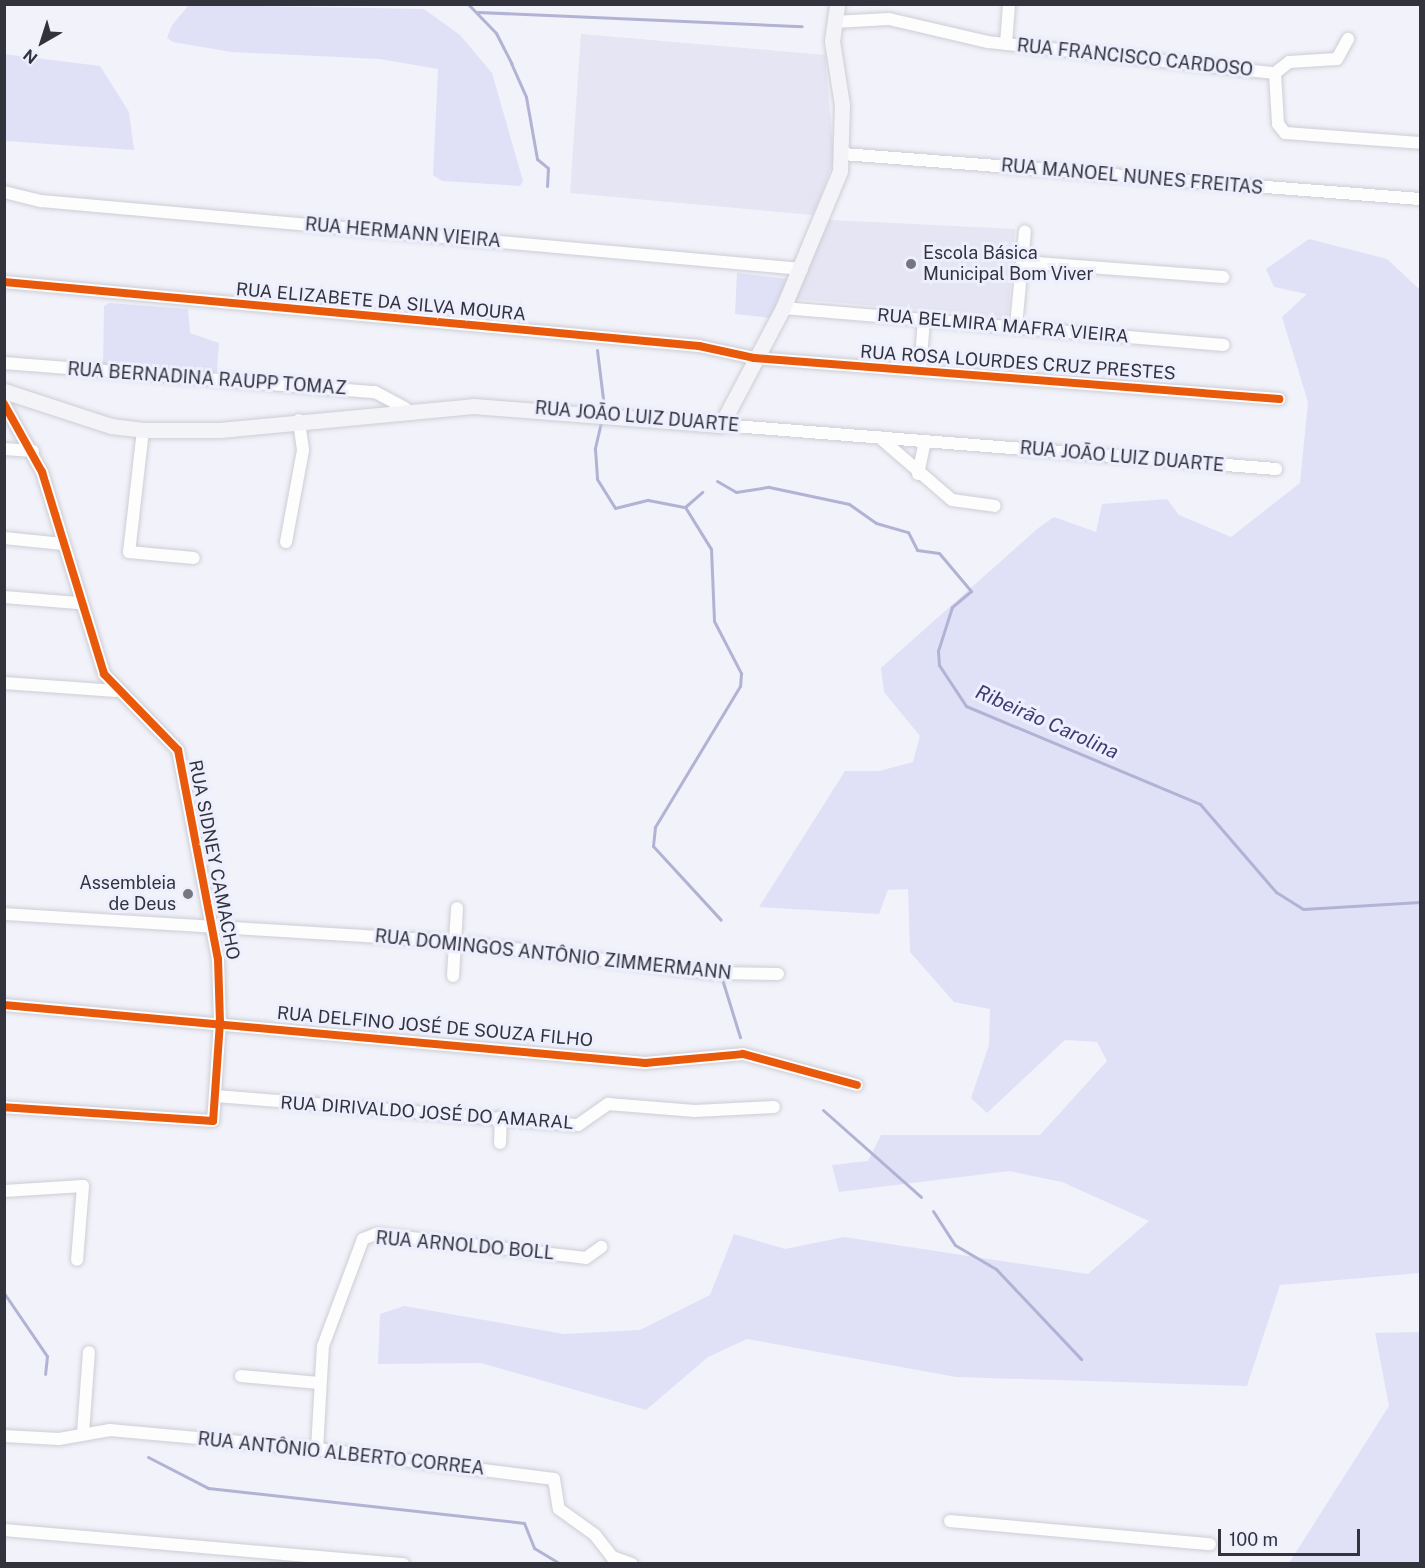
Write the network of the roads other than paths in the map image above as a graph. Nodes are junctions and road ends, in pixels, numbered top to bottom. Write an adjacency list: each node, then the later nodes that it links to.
1 (837, 4): 3 (main road)
2 (1009, 4): 5 (street)
3 (834, 22): 5 (street, RUA FRANCISCO CARDOSO); 8 (main road)
4 (1348, 39): 6 (street)
5 (1006, 44): 6 (street, RUA FRANCISCO CARDOSO)
6 (1275, 73): 7 (street, RUA FRANCISCO CARDOSO)
7 (1420, 143)
8 (843, 154): 10 (street, RUA MANOEL NUNES FREITAS); 13 (main road)
9 (4, 192): 13 (street, RUA HERMANN VIEIRA)
10 (1420, 199)
11 (1025, 231): 12 (street)
12 (1022, 262): 14 (street); 18 (street)
13 (802, 269): 16 (main road)
14 (1222, 277)
15 (4, 282): 20 (street, RUA ELIZABETE DA SILVA MOURA)
16 (783, 308): 17 (street, RUA BELMIRA MAFRA VIEIRA); 20 (main road)
17 (924, 319): 18 (street, RUA BELMIRA MAFRA VIEIRA); 22 (street)
18 (1016, 326): 19 (street, RUA BELMIRA MAFRA VIEIRA)
19 (1223, 345)
20 (754, 358): 22 (street, RUA ROSA LOURDES CRUZ PRESTES); 28 (main road)
21 (4, 363): 26 (street, RUA BERNADINA RAUPP TOMAZ)
22 (920, 371): 24 (street, RUA ROSA LOURDES CRUZ PRESTES)
23 (4, 391): 29 (main road, RUA JOÃO LUIZ DUARTE)
24 (1279, 399)
25 (4, 404): 33 (street, RUA SIDNEY CAMACHO)
26 (405, 408): 27 (main road, RUA JOÃO LUIZ DUARTE); 28 (main road, RUA JOÃO LUIZ DUARTE)
27 (299, 420): 29 (main road, RUA JOÃO LUIZ DUARTE); 38 (street)
28 (721, 425): 30 (street, RUA JOÃO LUIZ DUARTE)
29 (143, 430): 40 (street)
30 (879, 437): 31 (street, RUA JOÃO LUIZ DUARTE); 35 (street)
31 (925, 441): 34 (street, RUA JOÃO LUIZ DUARTE); 35 (street)
32 (4, 449): 33 (street)
33 (33, 451): 39 (street, RUA SIDNEY CAMACHO)
34 (1276, 469)
35 (918, 474): 36 (street)
36 (995, 506)
37 (4, 538): 39 (street)
38 (286, 542)
39 (63, 543): 42 (street, RUA SIDNEY CAMACHO)
40 (194, 558)
41 (4, 597): 42 (street)
42 (78, 603): 44 (street, RUA SIDNEY CAMACHO)
43 (4, 683): 44 (street)
44 (116, 691): 47 (street, RUA SIDNEY CAMACHO)
45 (457, 908): 48 (street)
46 (4, 914): 47 (street, RUA DOMINGOS ANTÔNIO ZIMMERMANN)
47 (210, 927): 48 (street, RUA DOMINGOS ANTÔNIO ZIMMERMANN); 52 (street, RUA SIDNEY CAMACHO)
48 (456, 942): 49 (street, RUA DOMINGOS ANTÔNIO ZIMMERMANN); 50 (street)
49 (778, 974)
50 (453, 976)
51 (4, 1005): 52 (street, RUA DELFINO JOSÉ DE SOUZA FILHO)
52 (220, 1022): 53 (street, RUA DELFINO JOSÉ DE SOUZA FILHO); 54 (street, RUA SIDNEY CAMACHO)
53 (857, 1085)
54 (216, 1096): 55 (street, RUA SIDNEY CAMACHO); 57 (street, RUA DIRIVALDO JOSÉ DO AMARAL)
55 (4, 1107)
56 (774, 1107): 57 (street, RUA DIRIVALDO JOSÉ DO AMARAL)
57 (501, 1118): 58 (street)
58 (500, 1143)
59 (4, 1191): 61 (street)
60 (601, 1247): 64 (street, RUA ARNOLDO BOLL)
61 (77, 1260)
62 (89, 1352): 65 (street)
63 (241, 1376): 64 (street)
64 (320, 1383): 67 (street, RUA ARNOLDO BOLL)
65 (83, 1433): 66 (street, RUA ANTÔNIO ALBERTO CORREA); 67 (street, RUA ANTÔNIO ALBERTO CORREA)
66 (4, 1436)
67 (316, 1449): 72 (street, RUA ANTÔNIO ALBERTO CORREA)
68 (950, 1521): 70 (street)
69 (4, 1530): 71 (street)
70 (1210, 1544)
71 (404, 1563)
72 (632, 1563)

